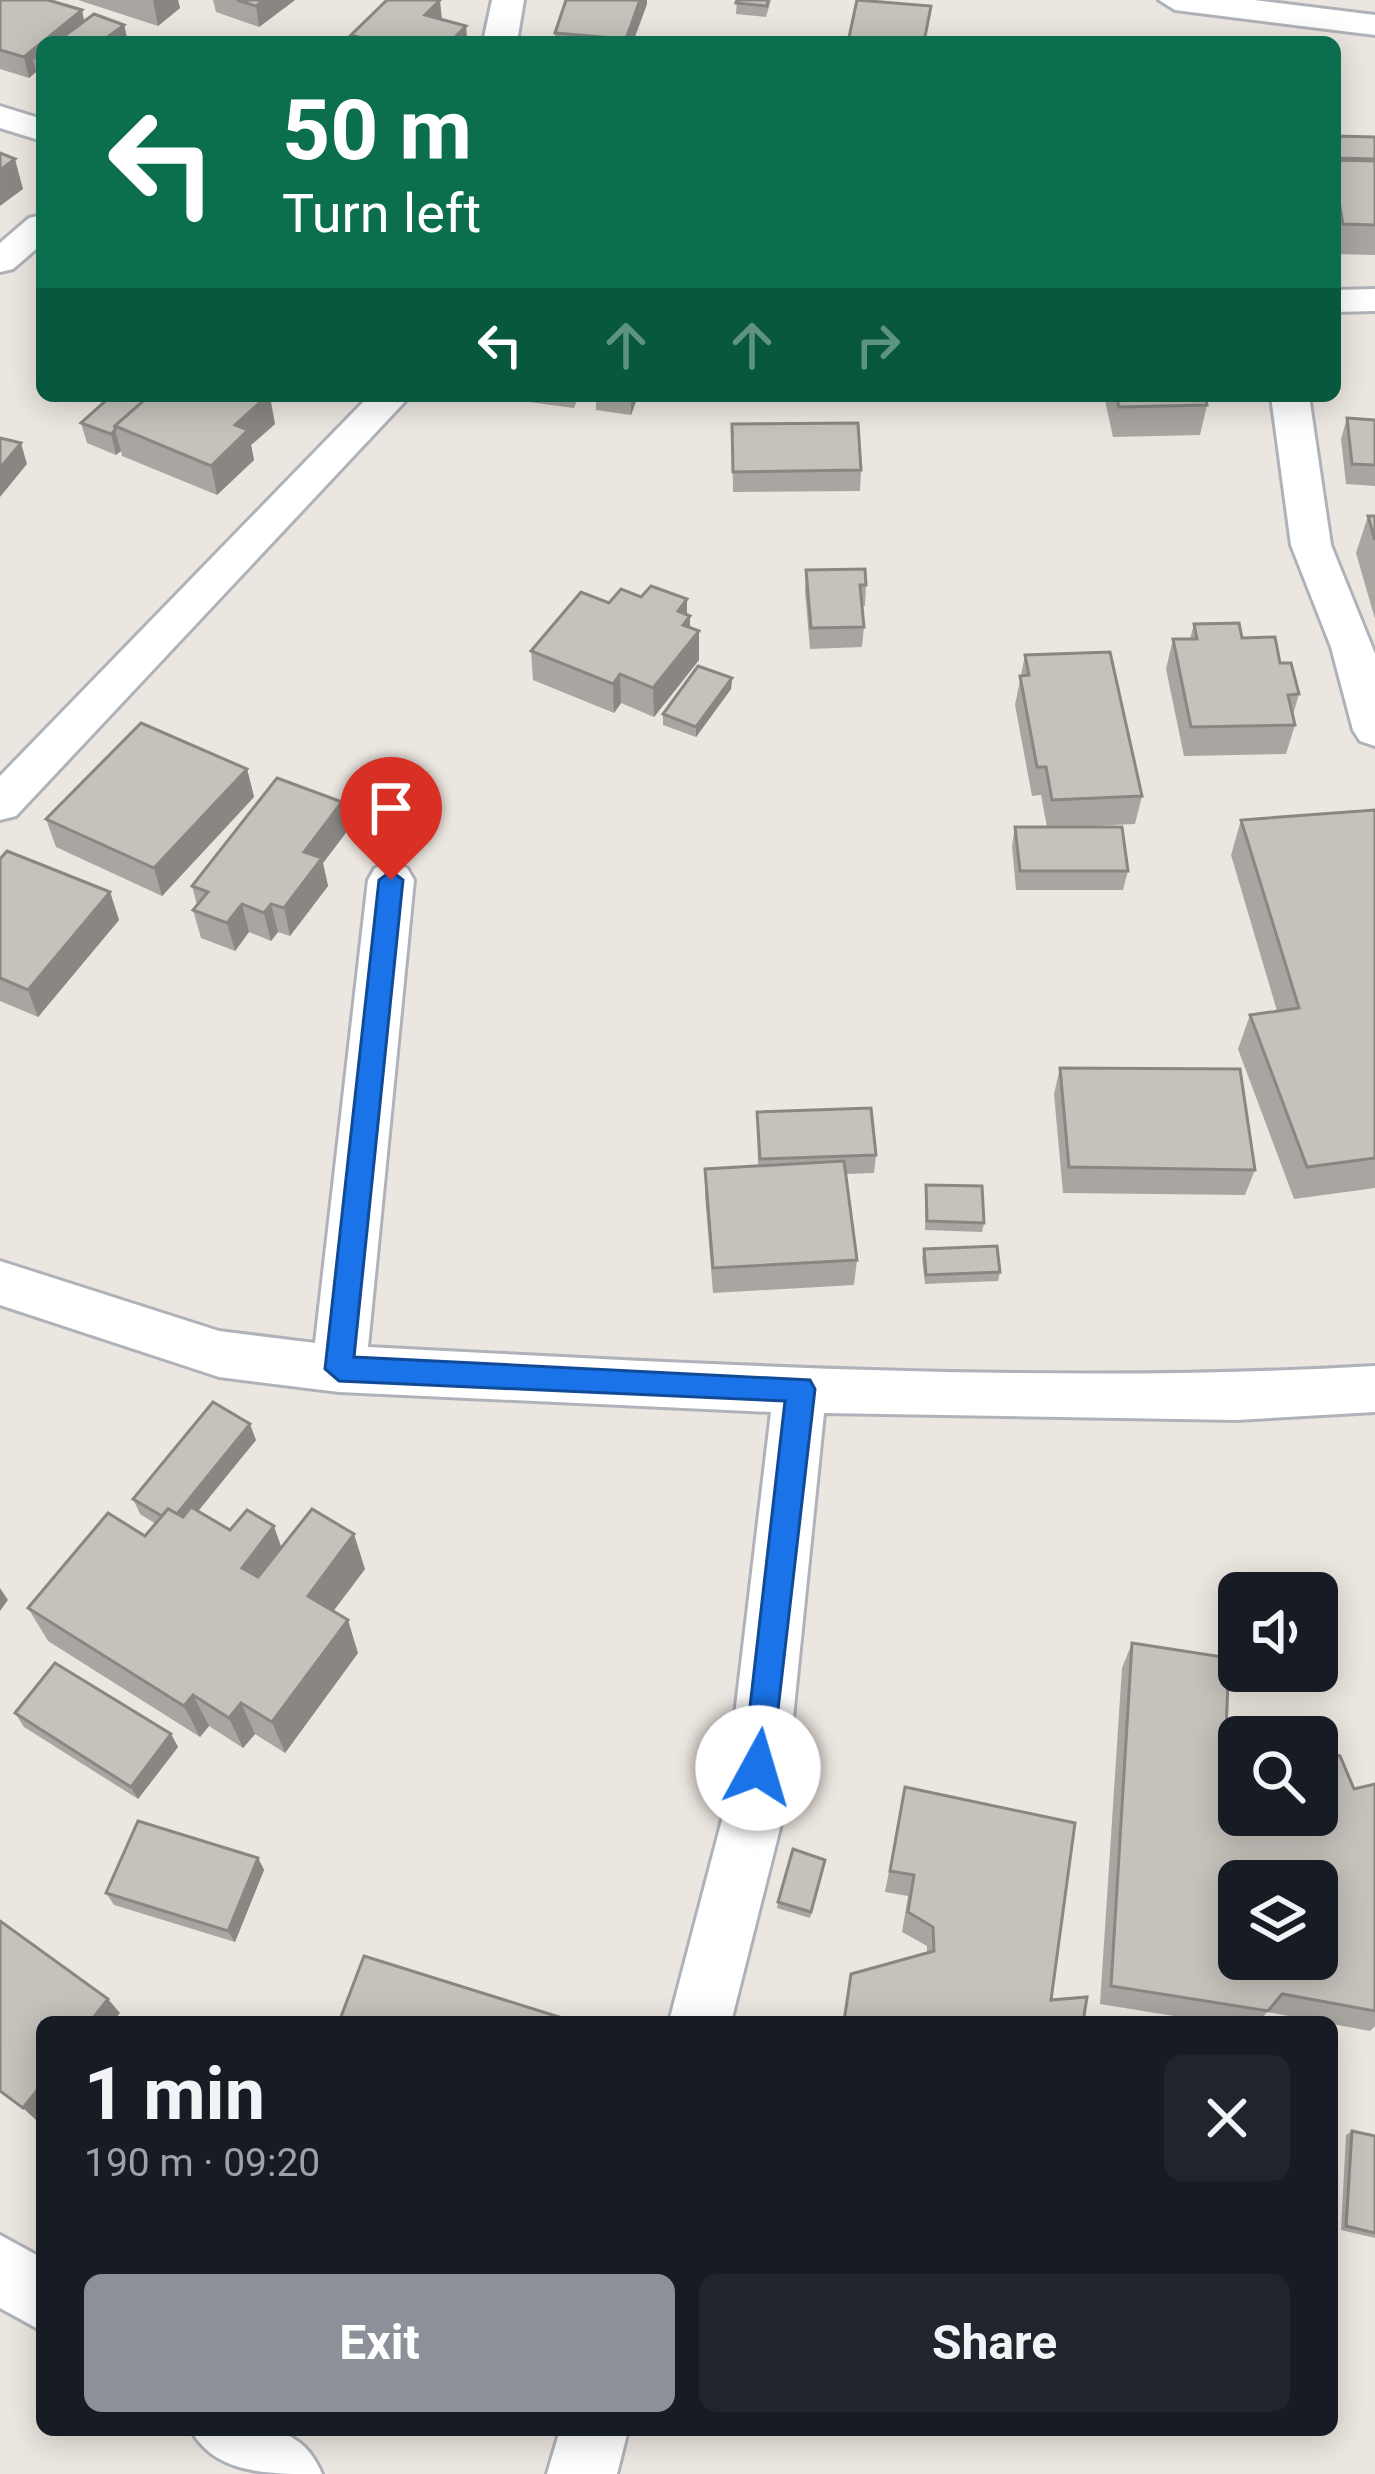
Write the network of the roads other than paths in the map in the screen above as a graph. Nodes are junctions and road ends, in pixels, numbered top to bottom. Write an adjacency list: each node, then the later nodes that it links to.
1 (508, 0): 4 (street)
2 (1175, 0): 3 (street)
3 (1375, 25)
4 (501, 36)
5 (0, 116): 6 (street)
6 (36, 129)
7 (36, 231): 8 (street)
8 (0, 261)
9 (1375, 300): 10 (street)
10 (1341, 301)
11 (385, 402): 14 (street)
12 (1291, 402): 13 (street)
13 (1375, 730)
14 (0, 804)
15 (391, 880): 17 (street)
16 (0, 1283): 17 (street)
17 (339, 1369): 18 (street)
18 (800, 1389): 19 (street); 20 (street)
19 (1375, 1389)
20 (702, 2016)
21 (0, 2268): 22 (street)
22 (36, 2294)
23 (234, 2436): 25 (street)
24 (592, 2436): 26 (street)
25 (287, 2474)
26 (582, 2474)

